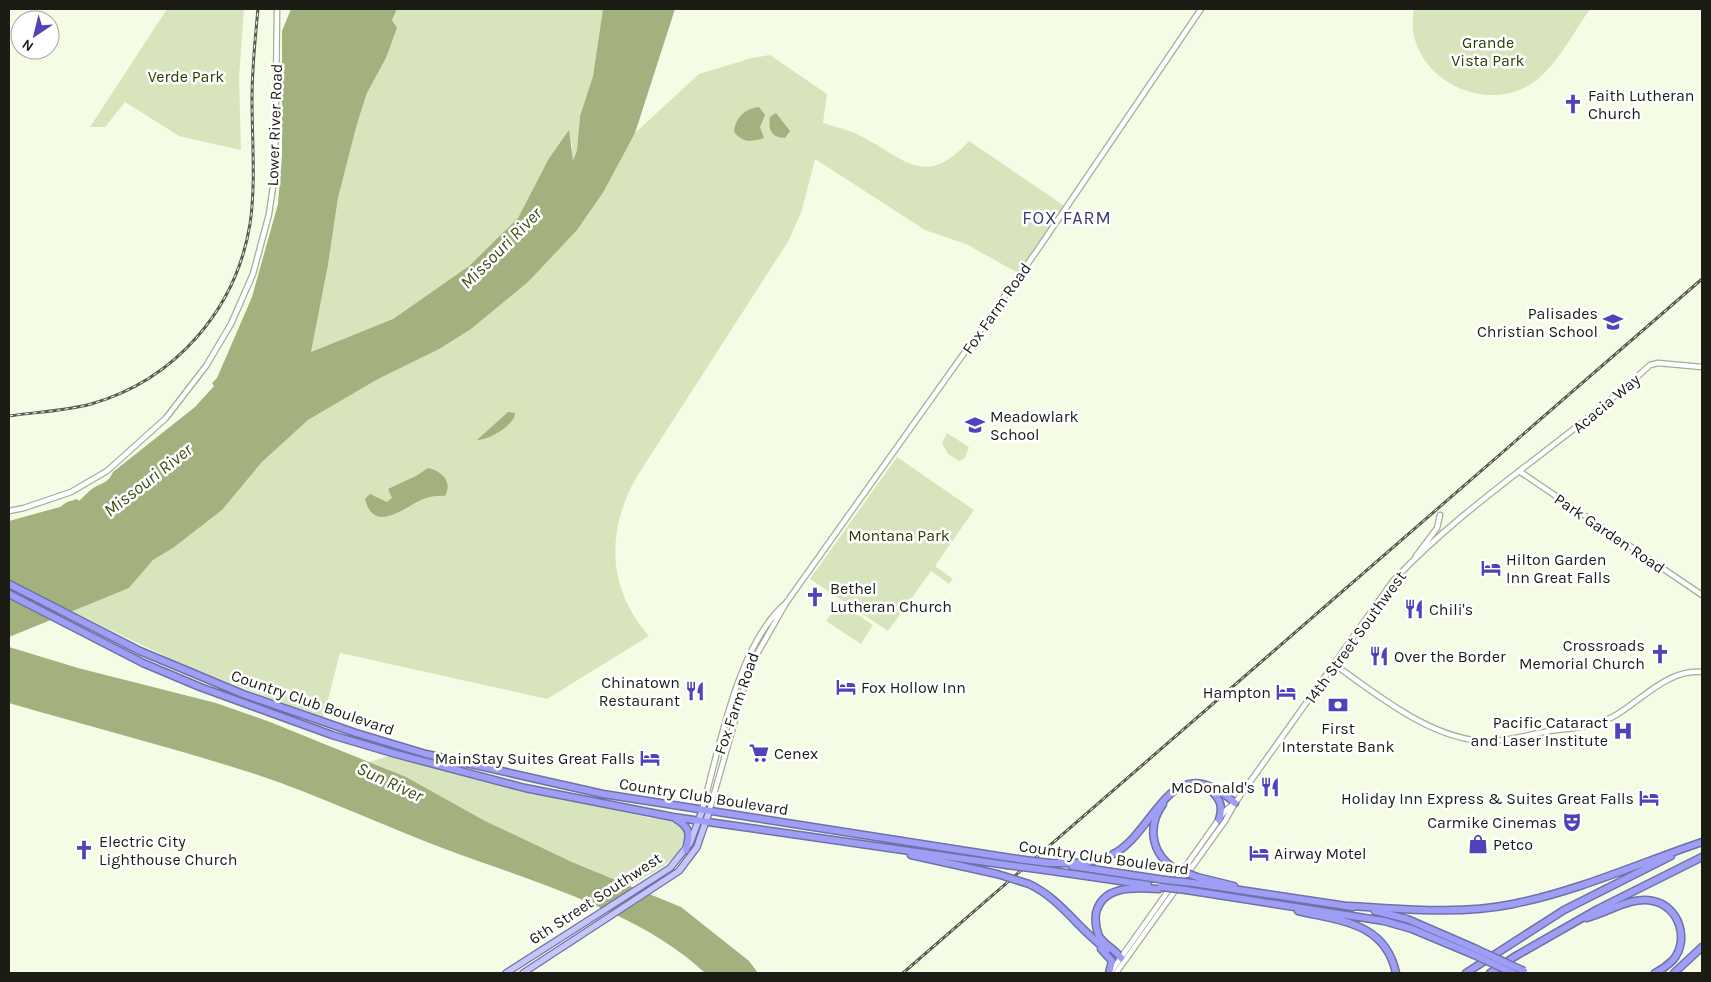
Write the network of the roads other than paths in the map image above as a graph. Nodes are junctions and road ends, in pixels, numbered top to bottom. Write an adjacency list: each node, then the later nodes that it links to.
1 (277, 9): 5 (street, Lower River Road)
2 (1201, 9): 15 (street, Fox Farm Road)
3 (1702, 367): 4 (street, Acacia Way)
4 (1519, 471): 7 (street, 14th Street Southwest); 10 (street, Park Garden Road)
5 (9, 511)
6 (1440, 515): 7 (street)
7 (1414, 558): 11 (street, 14th Street Southwest)
8 (9, 584): 15 (highway, Country Club Boulevard)
9 (9, 594): 16 (highway, Country Club Boulevard)
10 (1702, 595)
11 (1334, 664): 12 (street); 14 (street, 14th Street Southwest)
12 (1702, 672)
13 (1210, 790): 14 (highway); 17 (highway); 25 (highway, bridge)
14 (1235, 803): 17 (street, 14th Street Southwest); 23 (highway); 32 (street, 14th Street Southwest)
15 (706, 811): 18 (main road, 6th Street Southwest); 23 (highway, Country Club Boulevard, bridge)
16 (673, 817): 18 (highway, Country Club Boulevard); 21 (highway)
17 (1218, 820): 32 (street, 14th Street Southwest)
18 (703, 821): 20 (highway, Country Club Boulevard); 21 (main road, 6th Street Southwest); 35 (main road, 6th Street Southwest)
19 (1702, 842): 27 (highway); 39 (highway)
20 (894, 848): 24 (highway, Country Club Boulevard, bridge); 29 (highway, bridge)
21 (686, 850): 34 (main road, 6th Street Southwest)
22 (1702, 857): 28 (highway)
23 (1049, 862): 25 (highway, Country Club Boulevard, bridge)
24 (1160, 888): 26 (highway, Country Club Boulevard, bridge); 32 (highway)
25 (1279, 897): 27 (highway, Country Club Boulevard)
26 (1263, 902): 31 (highway); 38 (highway)
27 (1349, 906): 31 (highway)
28 (1580, 919): 40 (highway); 42 (highway)
29 (1090, 937): 32 (highway); 36 (highway)
30 (1702, 947): 43 (highway)
31 (1473, 951): 33 (highway, bridge); 41 (highway, bridge)
32 (1123, 959): 36 (street, 14th Street Southwest); 37 (street, 14th Street Southwest)
33 (1527, 972)
34 (506, 973)
35 (523, 973)
36 (1110, 973)
37 (1116, 973)
38 (1396, 973)
39 (1466, 973)
40 (1490, 973)
41 (1513, 973)
42 (1655, 973)
43 (1674, 973)

